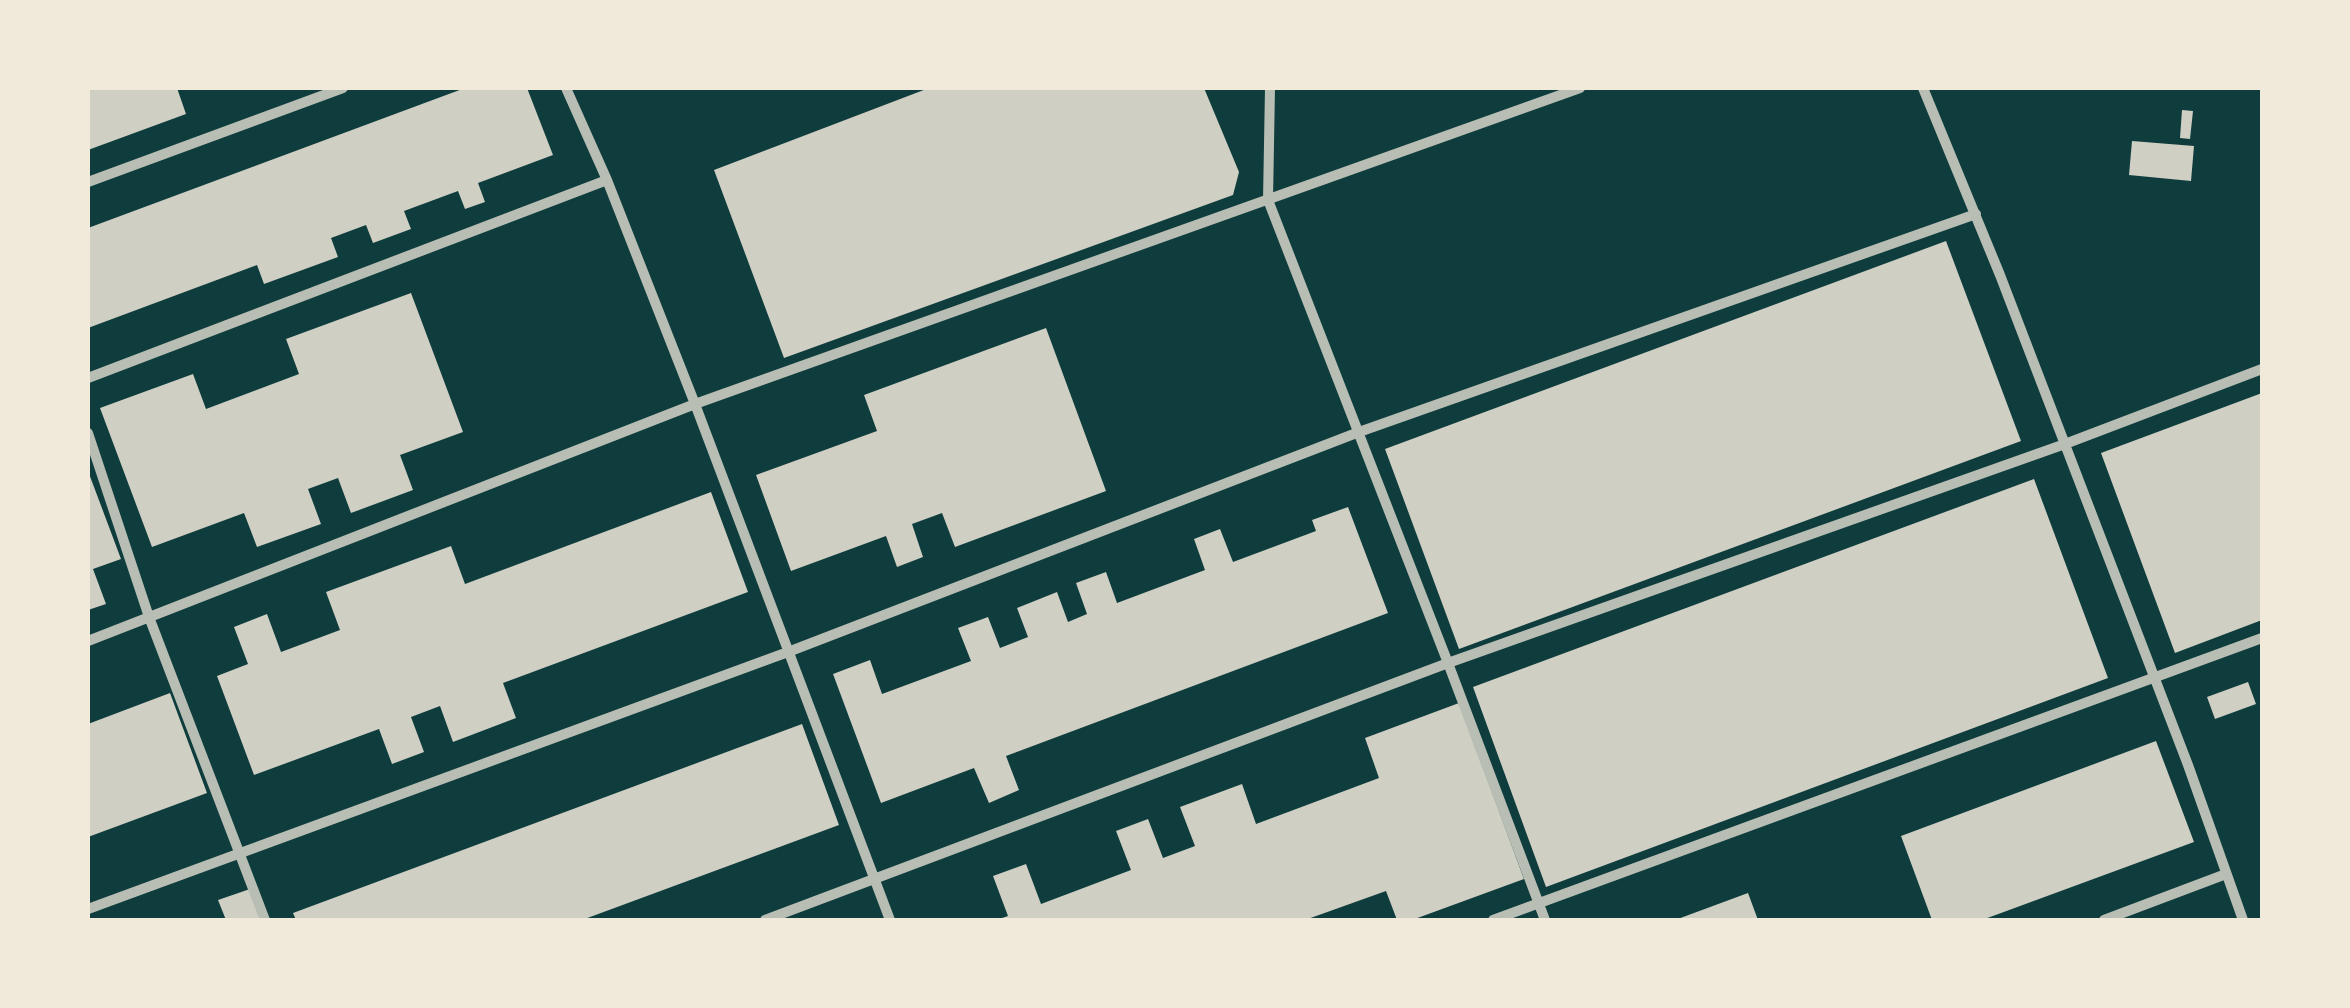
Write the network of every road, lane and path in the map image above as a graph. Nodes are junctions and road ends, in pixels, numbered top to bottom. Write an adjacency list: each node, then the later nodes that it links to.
1 (343, 88): 7 (street)
2 (566, 88): 6 (street)
3 (1270, 88): 8 (street)
4 (1580, 88): 8 (street)
5 (1923, 88): 9 (street)
6 (607, 180): 11 (street); 12 (street)
7 (88, 182)
8 (1268, 200): 12 (street); 13 (street)
9 (1976, 214): 13 (street); 15 (street)
10 (2262, 369): 15 (street)
11 (88, 378)
12 (695, 404): 16 (street); 19 (street)
13 (1359, 432): 19 (street); 20 (street)
14 (88, 433): 16 (street)
15 (2064, 444): 20 (street); 21 (street)
16 (149, 616): 18 (street); 22 (street)
17 (2262, 638): 21 (street)
18 (88, 641)
19 (788, 652): 22 (street); 24 (street)
20 (1448, 663): 24 (street); 25 (street)
21 (2155, 678): 23 (street); 25 (street)
22 (239, 852): 26 (street); 27 (street)
23 (2226, 874): 32 (street); 33 (street)
24 (874, 880): 28 (street); 29 (street)
25 (1538, 904): 30 (street); 31 (street)
26 (88, 908)
27 (265, 920)
28 (765, 920)
29 (890, 920)
30 (1494, 920)
31 (1544, 920)
32 (2104, 920)
33 (2243, 920)

